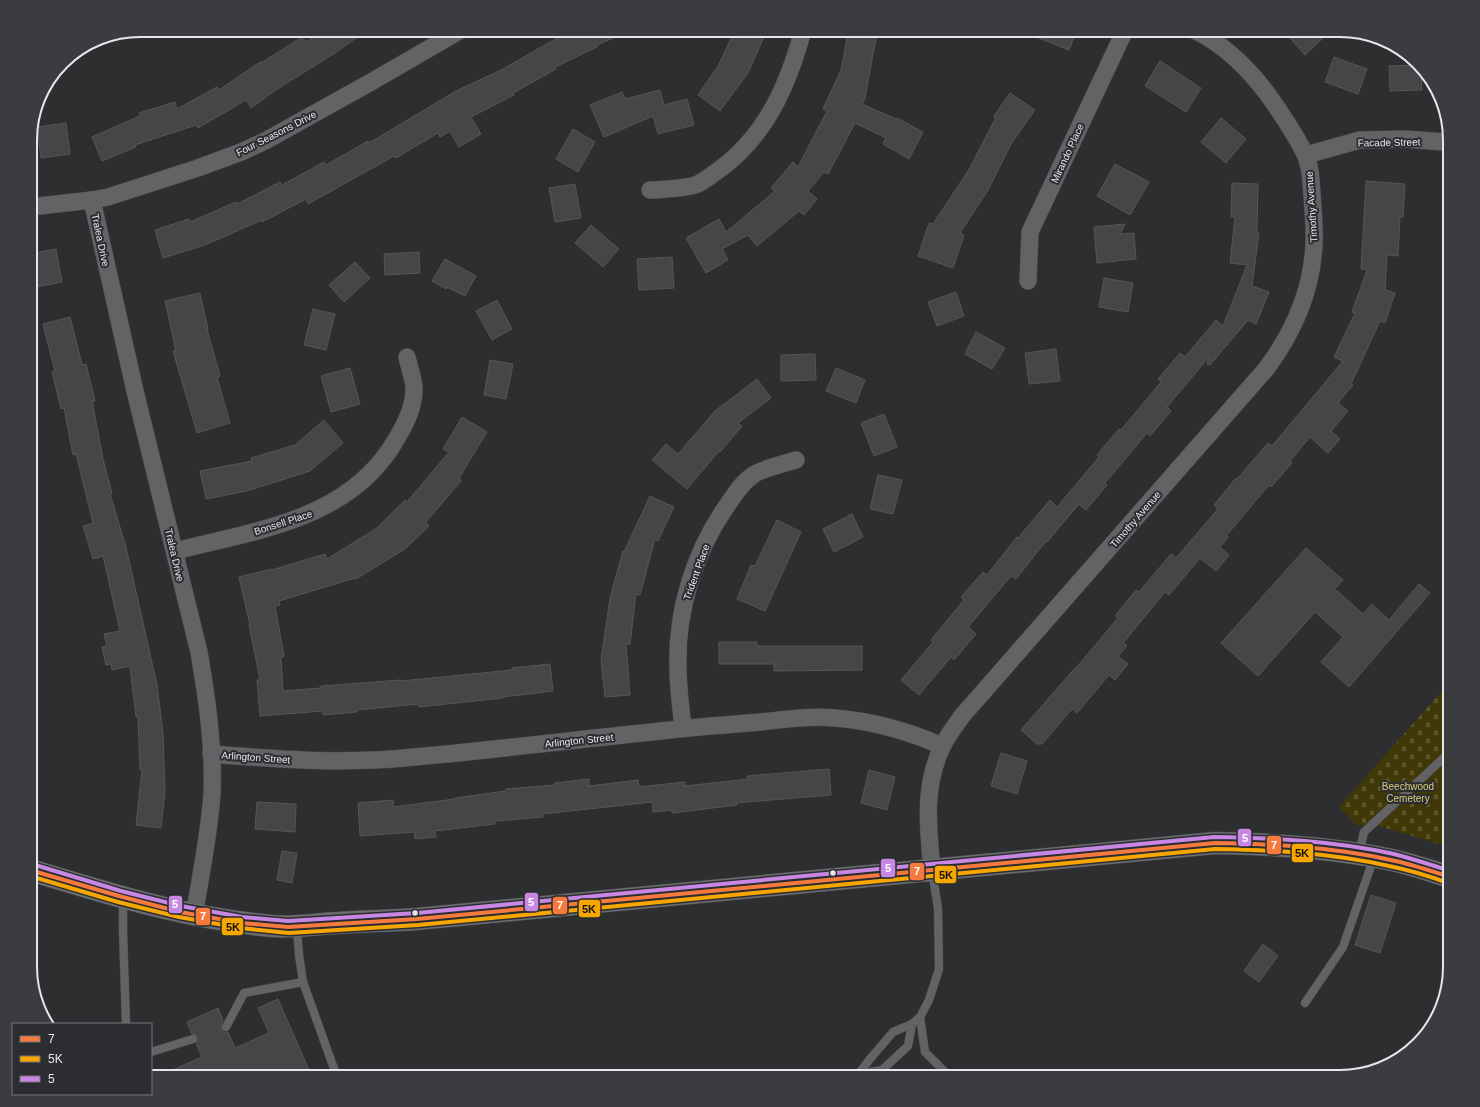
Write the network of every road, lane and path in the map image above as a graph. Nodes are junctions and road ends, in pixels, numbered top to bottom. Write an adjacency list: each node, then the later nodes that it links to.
1 (449, 37): 8 (street, Four Seasons Drive)
2 (801, 37): 7 (street)
3 (1122, 37): 10 (street, Mirando Place)
4 (1208, 37): 6 (street)
5 (1443, 142): 6 (street, Facade Street)
6 (1306, 155): 15 (street, Timothy Avenue)
7 (650, 190)
8 (92, 200): 9 (street, Four Seasons Drive); 13 (street, Tralea Drive)
9 (37, 206)
10 (1028, 281)
11 (407, 357): 13 (street, Bonsell Place)
12 (796, 460): 14 (street, Trident Place)
13 (175, 551): 16 (street, Tralea Drive)
14 (683, 728): 15 (street, Arlington Street); 16 (street, Arlington Street)
15 (942, 746): 19 (street, Timothy Avenue)
16 (211, 754): 23 (street, Tralea Drive)
17 (1443, 759): 18 (lane)
18 (1367, 855): 19 (main road); 21 (main road); 26 (lane)
19 (932, 870): 24 (main road); 27 (lane)
20 (37, 872): 22 (main road)
21 (1443, 875)
22 (123, 897): 23 (main road); 28 (lane)
23 (194, 915): 24 (main road)
24 (297, 927): 25 (lane)
25 (303, 982): 30 (lane); 33 (lane)
26 (1305, 1003)
27 (920, 1017): 29 (lane); 36 (lane)
28 (126, 1023)
29 (912, 1024): 34 (lane); 35 (lane)
30 (226, 1026)
31 (193, 1039): 32 (lane)
32 (152, 1052)
33 (334, 1070)
34 (862, 1070)
35 (882, 1070)
36 (943, 1070)

